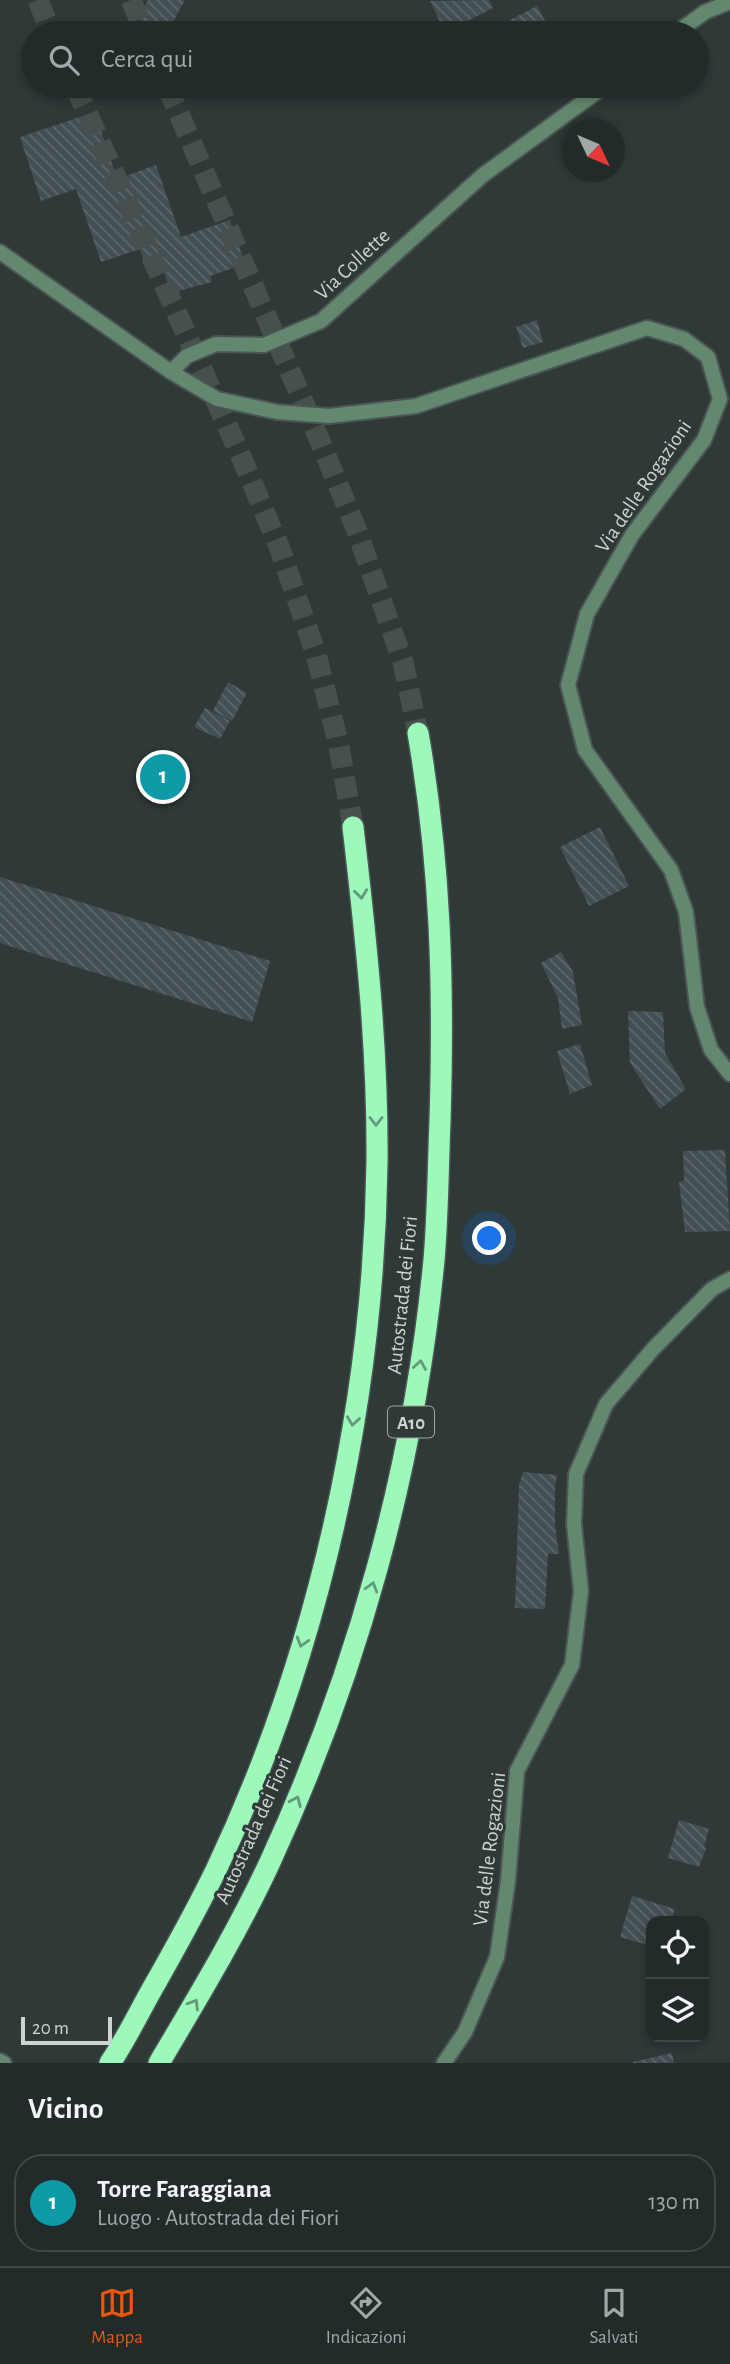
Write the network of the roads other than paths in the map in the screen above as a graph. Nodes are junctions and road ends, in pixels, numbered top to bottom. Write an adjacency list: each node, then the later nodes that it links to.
1 (730, 2): 2 (street)
2 (693, 21)
3 (589, 98): 5 (street, Via Collette)
4 (0, 252): 5 (street)
5 (171, 372): 8 (street, Via delle Rogazioni)
6 (418, 733): 11 (highway, Autostrada dei Fiori / A10, one-way to 6)
7 (353, 827): 10 (highway, Autostrada dei Fiori, one-way to 10)
8 (730, 1074)
9 (730, 1279): 12 (street, Via delle Rogazioni)
10 (112, 2061)
11 (159, 2063)
12 (444, 2063)

